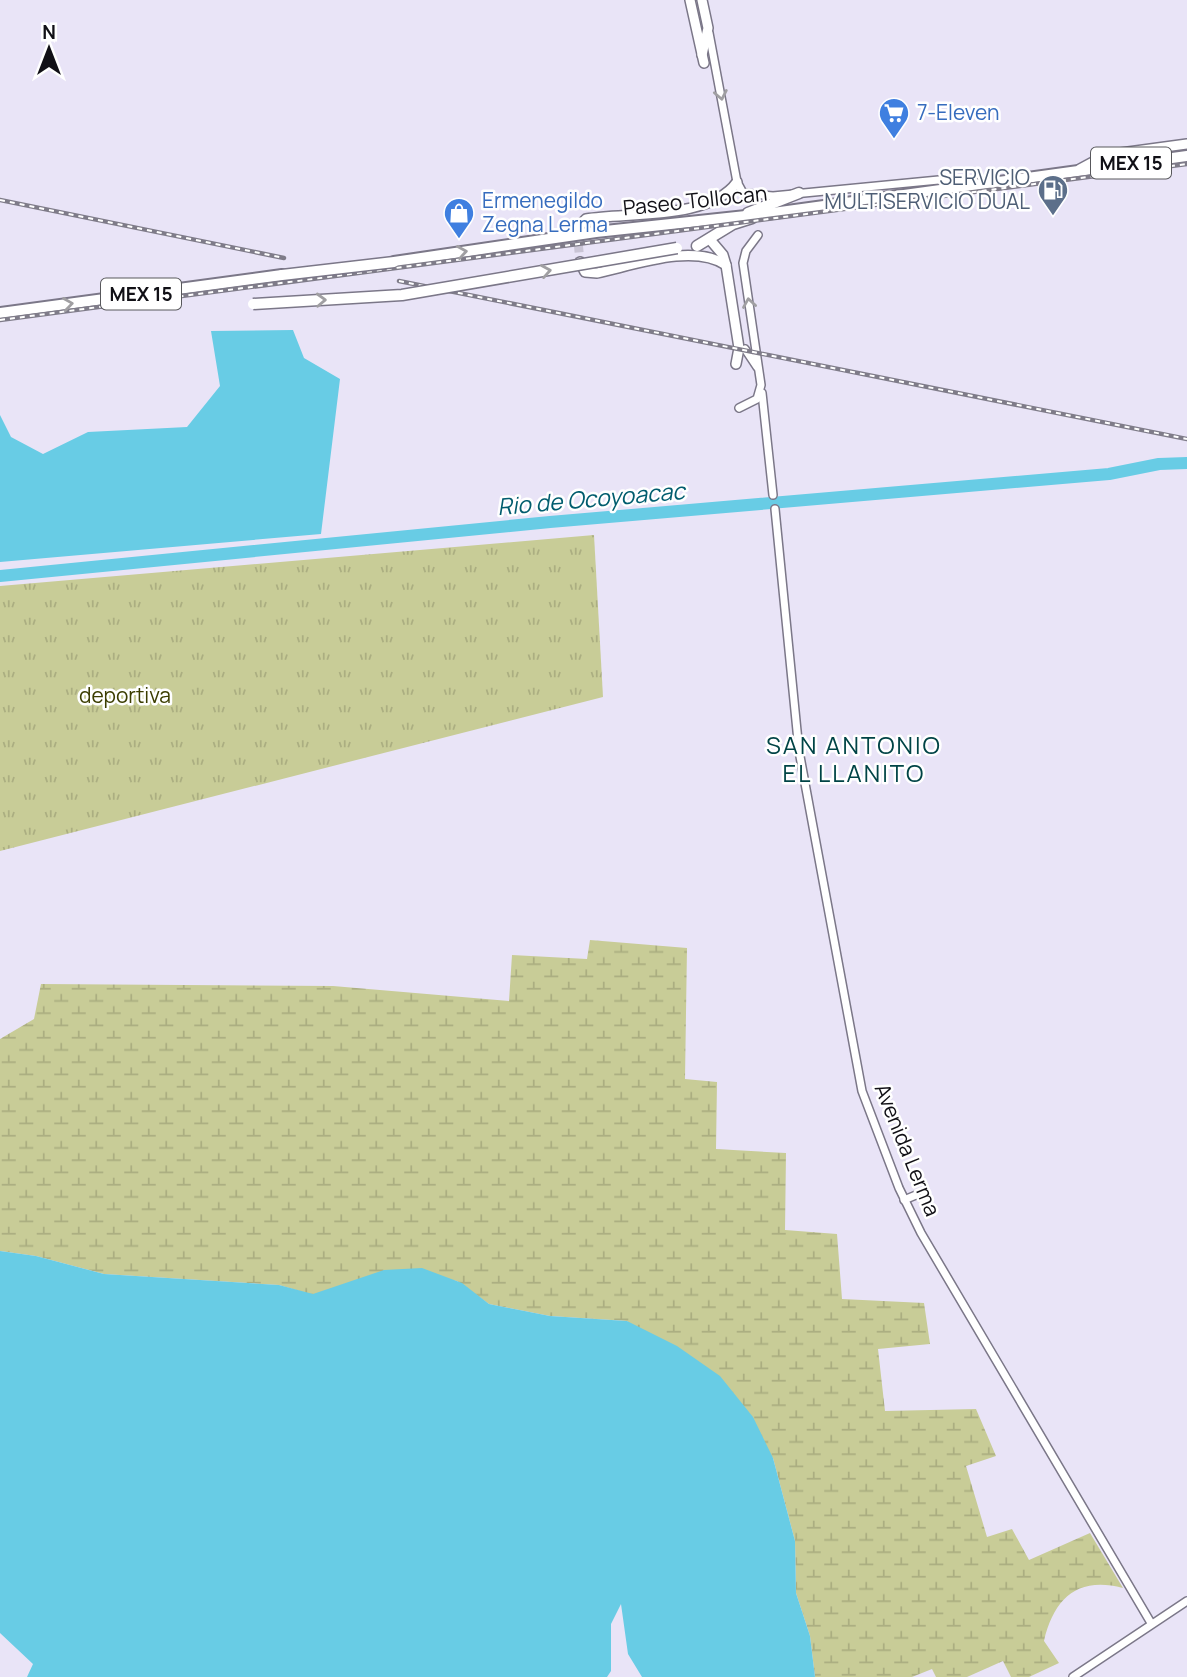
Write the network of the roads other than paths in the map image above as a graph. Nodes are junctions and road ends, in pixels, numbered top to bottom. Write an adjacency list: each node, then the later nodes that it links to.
1 (690, 0): 3 (main road)
2 (702, 0): 3 (main road)
3 (708, 28): 7 (street, one-way to 7)
4 (1187, 144): 6 (main road)
5 (1187, 156): 6 (highway, Paseo Tollocan / MEX 15)
6 (1075, 171): 8 (highway, Paseo Tollocan / MEX 15)
7 (737, 182): 9 (street); 12 (main road)
8 (985, 183): 9 (street); 10 (highway, Paseo Tollocan / MEX 15)
9 (799, 193): 11 (highway)
10 (773, 213): 11 (highway, Paseo Tollocan / MEX 15); 15 (highway)
11 (745, 214): 16 (highway, Paseo Tollocan / MEX 15, one-way to 11)
12 (577, 228)
13 (758, 235): 24 (street, one-way to 13)
14 (712, 242): 15 (highway); 18 (main road)
15 (697, 246): 20 (highway, one-way to 15, bridge)
16 (394, 262): 19 (highway, Paseo Tollocan / MEX 15, bridge)
17 (580, 262): 18 (main road)
18 (726, 265): 23 (main road)
19 (282, 275): 21 (highway, Paseo Tollocan / MEX 15, one-way to 19)
20 (253, 304)
21 (0, 313)
22 (745, 349): 24 (street)
23 (736, 364)
24 (759, 371): 25 (street)
25 (761, 385): 26 (street); 26 (street)
26 (764, 418): 27 (street)
27 (773, 495)
28 (775, 509): 30 (street, Avenida Lerma)
29 (916, 1195): 30 (street)
30 (904, 1200): 32 (street, Avenida Lerma)
31 (1187, 1601): 32 (street)
32 (1151, 1623): 33 (street)
33 (1073, 1677)

